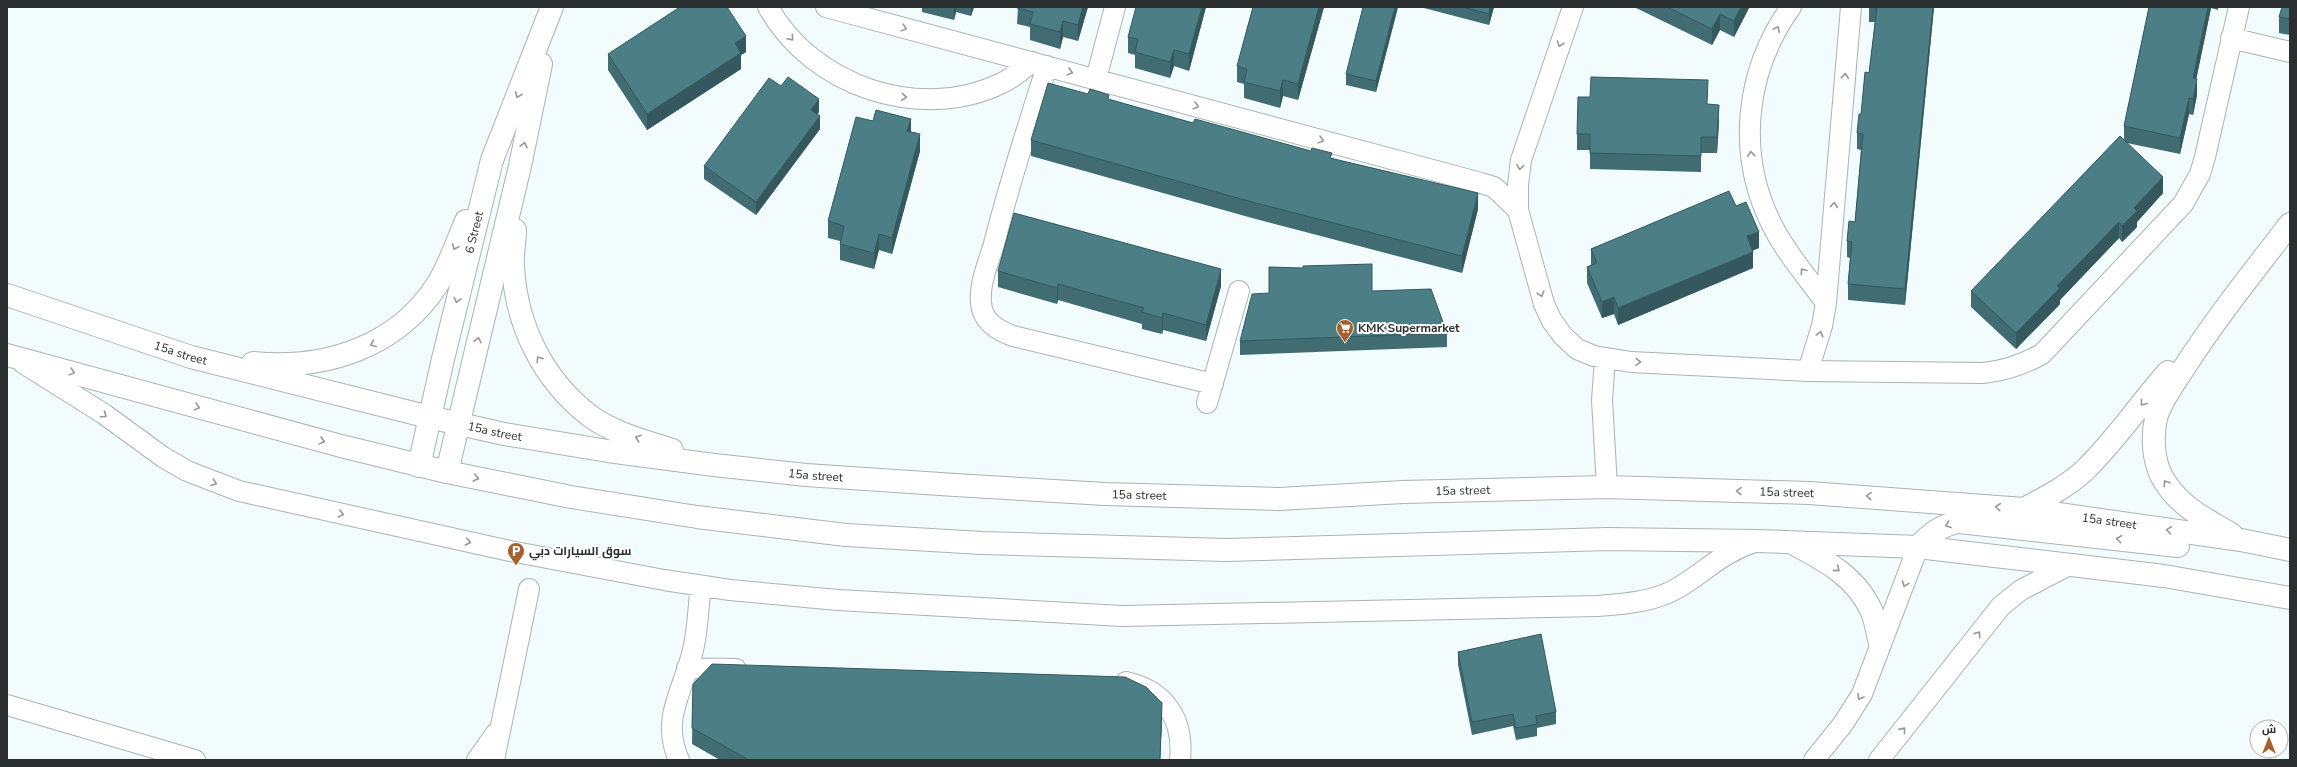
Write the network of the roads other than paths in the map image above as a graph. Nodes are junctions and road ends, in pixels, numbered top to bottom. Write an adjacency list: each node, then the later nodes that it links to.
1 (553, 7): 14 (main road, 6 Street, one-way to 14); 15 (main road, 6 Street, one-way to 1)
2 (768, 7): 12 (street, one-way to 12)
3 (826, 7): 9 (street)
4 (1115, 7): 13 (street)
5 (1573, 7): 16 (street, one-way to 16)
6 (1791, 7): 20 (street, one-way to 6)
7 (1851, 7): 20 (street, one-way to 7)
8 (2238, 7): 10 (street)
9 (874, 13): 12 (street, one-way to 12)
10 (2231, 38): 11 (street); 25 (street)
11 (2290, 52)
12 (1039, 64): 13 (street, one-way to 13); 18 (street)
13 (1096, 79): 16 (street, one-way to 16)
14 (492, 160): 23 (main road, one-way to 23); 26 (main road, 6 Street, one-way to 26)
15 (520, 166): 27 (main road, 6 Street, one-way to 15); 28 (main road, one-way to 15)
16 (1518, 210): 24 (street, one-way to 24)
17 (2290, 224): 21 (main road)
18 (1239, 291)
19 (7, 295): 23 (main road, 15a street)
20 (1826, 303): 25 (street, one-way to 20)
21 (2206, 333): 32 (main road, one-way to 32); 33 (main road, one-way to 21)
22 (10, 356): 29 (main road, one-way to 29); 39 (street, one-way to 39)
23 (191, 357): 26 (main road, 15a street)
24 (1605, 359): 25 (street, one-way to 25); 31 (street)
25 (1808, 371)
26 (429, 417): 27 (main road, 15a street); 29 (main road, 6 Street)
27 (459, 424): 28 (main road, 15a street); 30 (main road, 6 Street)
28 (714, 465): 31 (main road, 15a street)
29 (419, 466): 30 (main road)
30 (448, 472): 34 (main road, one-way to 34)
31 (1607, 487): 32 (main road, 15a street, one-way to 31)
32 (2024, 509): 33 (main road, 15a street, one-way to 32)
33 (2241, 540): 36 (main road, one-way to 36); 37 (main road, 15a street)
34 (1757, 541): 35 (main road); 39 (street)
35 (1791, 542): 36 (main road); 42 (main road, one-way to 42)
36 (1918, 547): 38 (main road); 42 (street, one-way to 42)
37 (2290, 550)
38 (2071, 564): 41 (main road); 54 (street, one-way to 38)
39 (701, 586): 43 (street)
40 (529, 589): 47 (street)
41 (2290, 598)
42 (1880, 643): 53 (street, one-way to 53)
43 (687, 668): 44 (street); 51 (street)
44 (751, 670)
45 (1111, 682): 52 (street)
46 (7, 705): 48 (street)
47 (500, 728): 49 (street); 50 (street)
48 (195, 760)
49 (477, 760)
50 (494, 760)
51 (679, 760)
52 (1180, 760)
53 (1814, 760)
54 (1879, 760)

